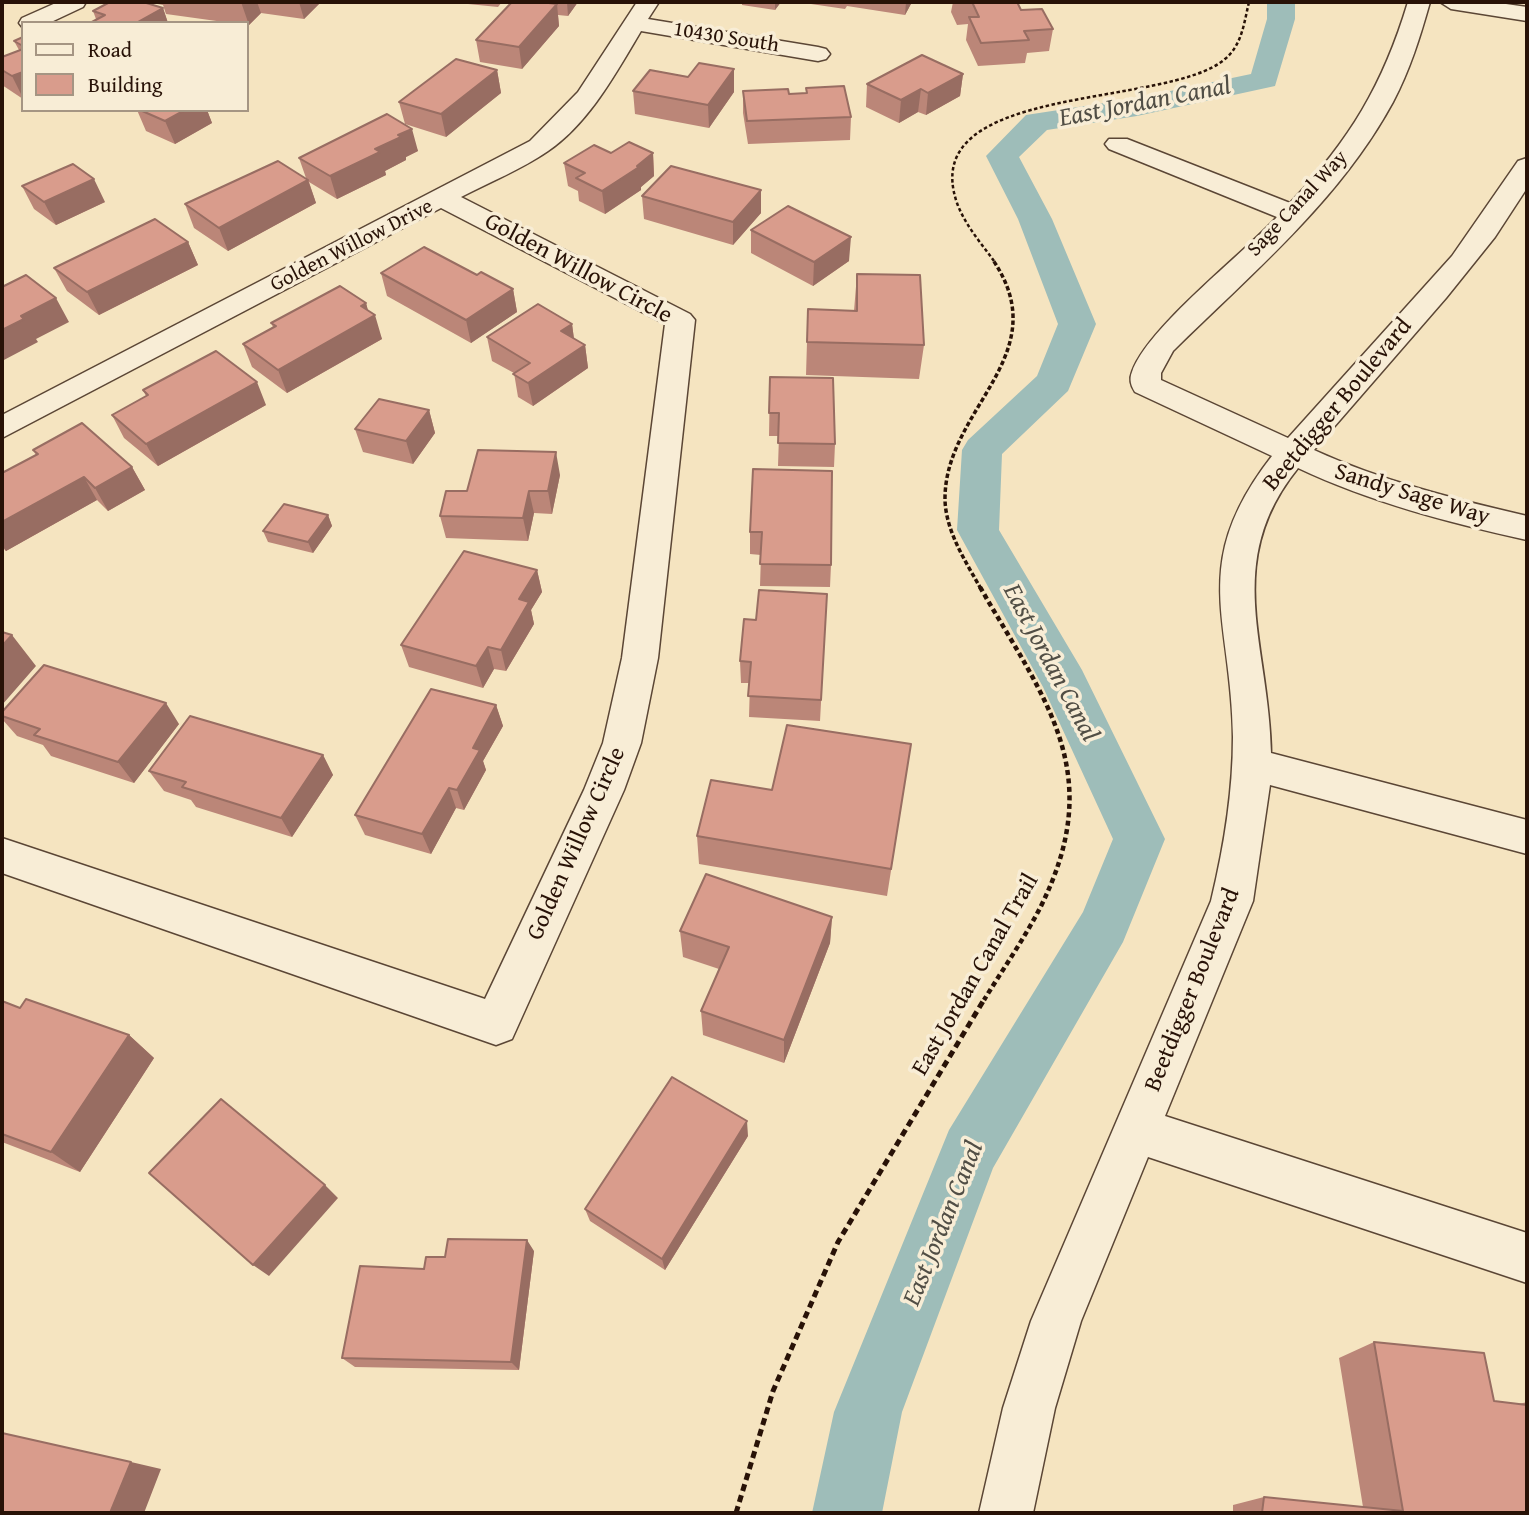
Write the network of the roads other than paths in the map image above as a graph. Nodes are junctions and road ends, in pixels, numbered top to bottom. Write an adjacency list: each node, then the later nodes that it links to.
1 (75, 2): 6 (street)
2 (1419, 2): 11 (street, Sage Canal Way)
3 (1451, 2): 5 (street)
4 (641, 13): 7 (street, 10430 South); 10 (street, Golden Willow Drive)
5 (1527, 14)
6 (34, 21)
7 (818, 54)
8 (1118, 144): 11 (street)
9 (1527, 166): 14 (street, Beetdigger Boulevard)
10 (444, 199): 13 (street, Golden Willow Drive); 18 (street, Golden Willow Circle)
11 (1293, 214): 12 (street, Sage Canal Way)
12 (1146, 385): 14 (street, Sandy Sage Way)
13 (2, 428)
14 (1293, 454): 15 (street, Sandy Sage Way); 16 (street, Beetdigger Boulevard)
15 (1523, 519)
16 (1252, 764): 17 (street); 19 (street, Beetdigger Boulevard)
17 (1527, 837)
18 (2, 856)
19 (1136, 1130): 20 (street); 21 (street, Beetdigger Boulevard)
20 (1527, 1258)
21 (1006, 1513)

